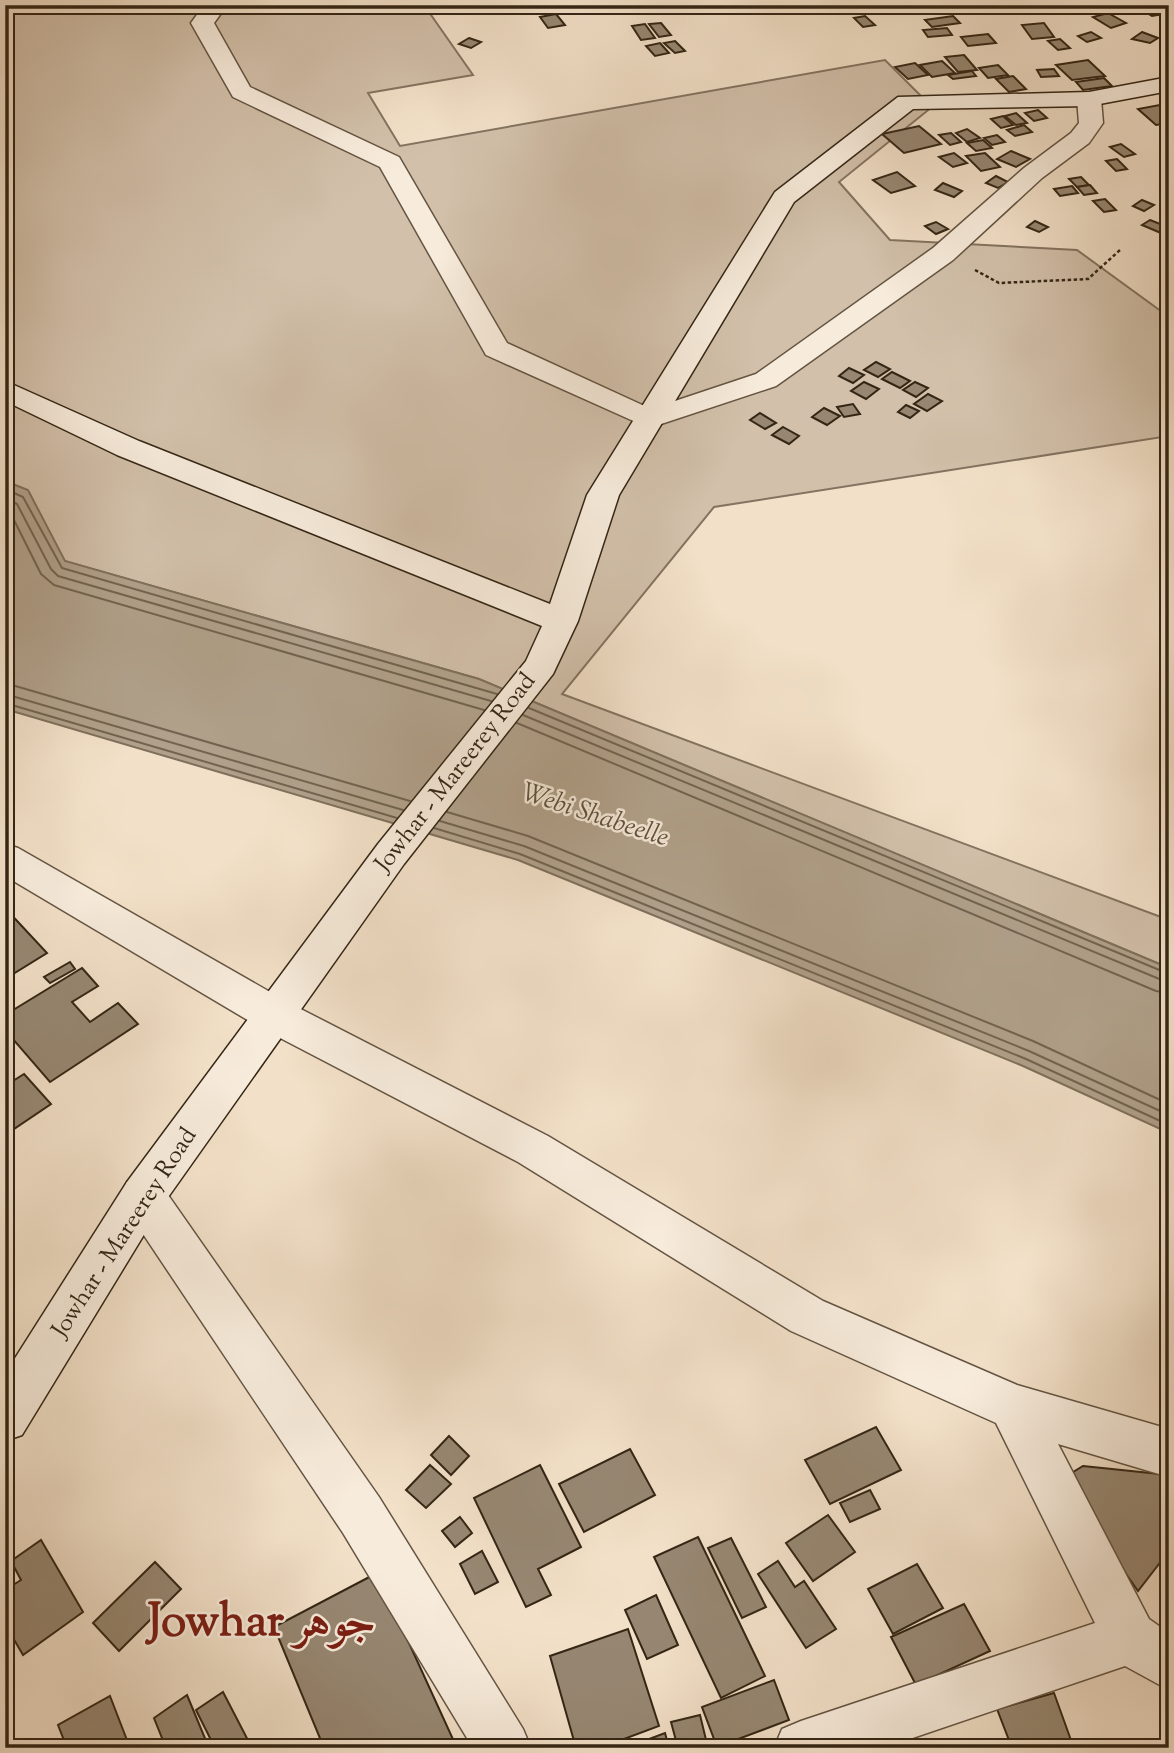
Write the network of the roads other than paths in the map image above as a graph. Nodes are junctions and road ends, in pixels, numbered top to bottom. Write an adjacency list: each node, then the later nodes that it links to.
1 (216, 5): 5 (street)
2 (1169, 84): 3 (street, Jowhar - Mareerey Road)
3 (1089, 99): 5 (street); 5 (street, Jowhar - Mareerey Road)
4 (5, 390): 6 (street)
5 (649, 419): 6 (street, Jowhar - Mareerey Road)
6 (561, 621): 8 (street, Jowhar - Mareerey Road)
7 (9, 865): 8 (street)
8 (276, 1016): 9 (street, Jowhar - Mareerey Road); 10 (street)
9 (143, 1196): 11 (street, Jowhar - Mareerey Road); 14 (street)
10 (1013, 1407): 12 (street); 13 (street)
11 (5, 1418)
12 (1169, 1453)
13 (1149, 1651): 15 (street)
14 (504, 1748)
15 (801, 1748)

